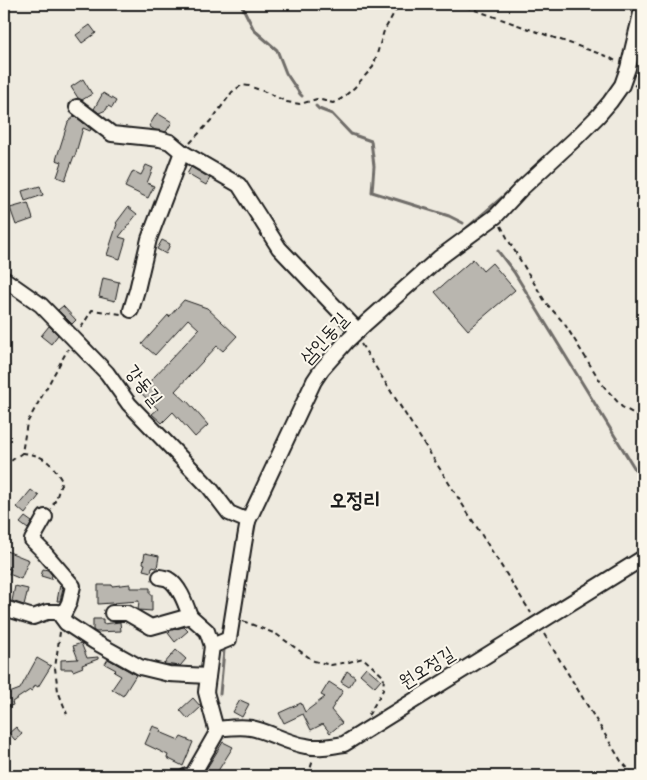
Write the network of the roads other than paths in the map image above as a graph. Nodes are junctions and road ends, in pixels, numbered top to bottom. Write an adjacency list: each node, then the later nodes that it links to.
1 (643, 4): 6 (street, 삼인동길)
2 (77, 107): 3 (street)
3 (182, 152): 5 (street); 6 (street)
4 (4, 279): 8 (street, 강동길)
5 (131, 310)
6 (356, 332): 8 (street, 삼인동길)
7 (46, 517): 14 (street)
8 (248, 521): 15 (street, 삼인동길)
9 (643, 558): 17 (street, 원오정길)
10 (160, 577): 13 (street)
11 (4, 608): 14 (street)
12 (112, 613): 13 (street)
13 (190, 616): 15 (street)
14 (62, 617): 16 (street)
15 (212, 646): 16 (street)
16 (208, 676): 17 (street)
17 (216, 728): 18 (street)
18 (187, 776)

